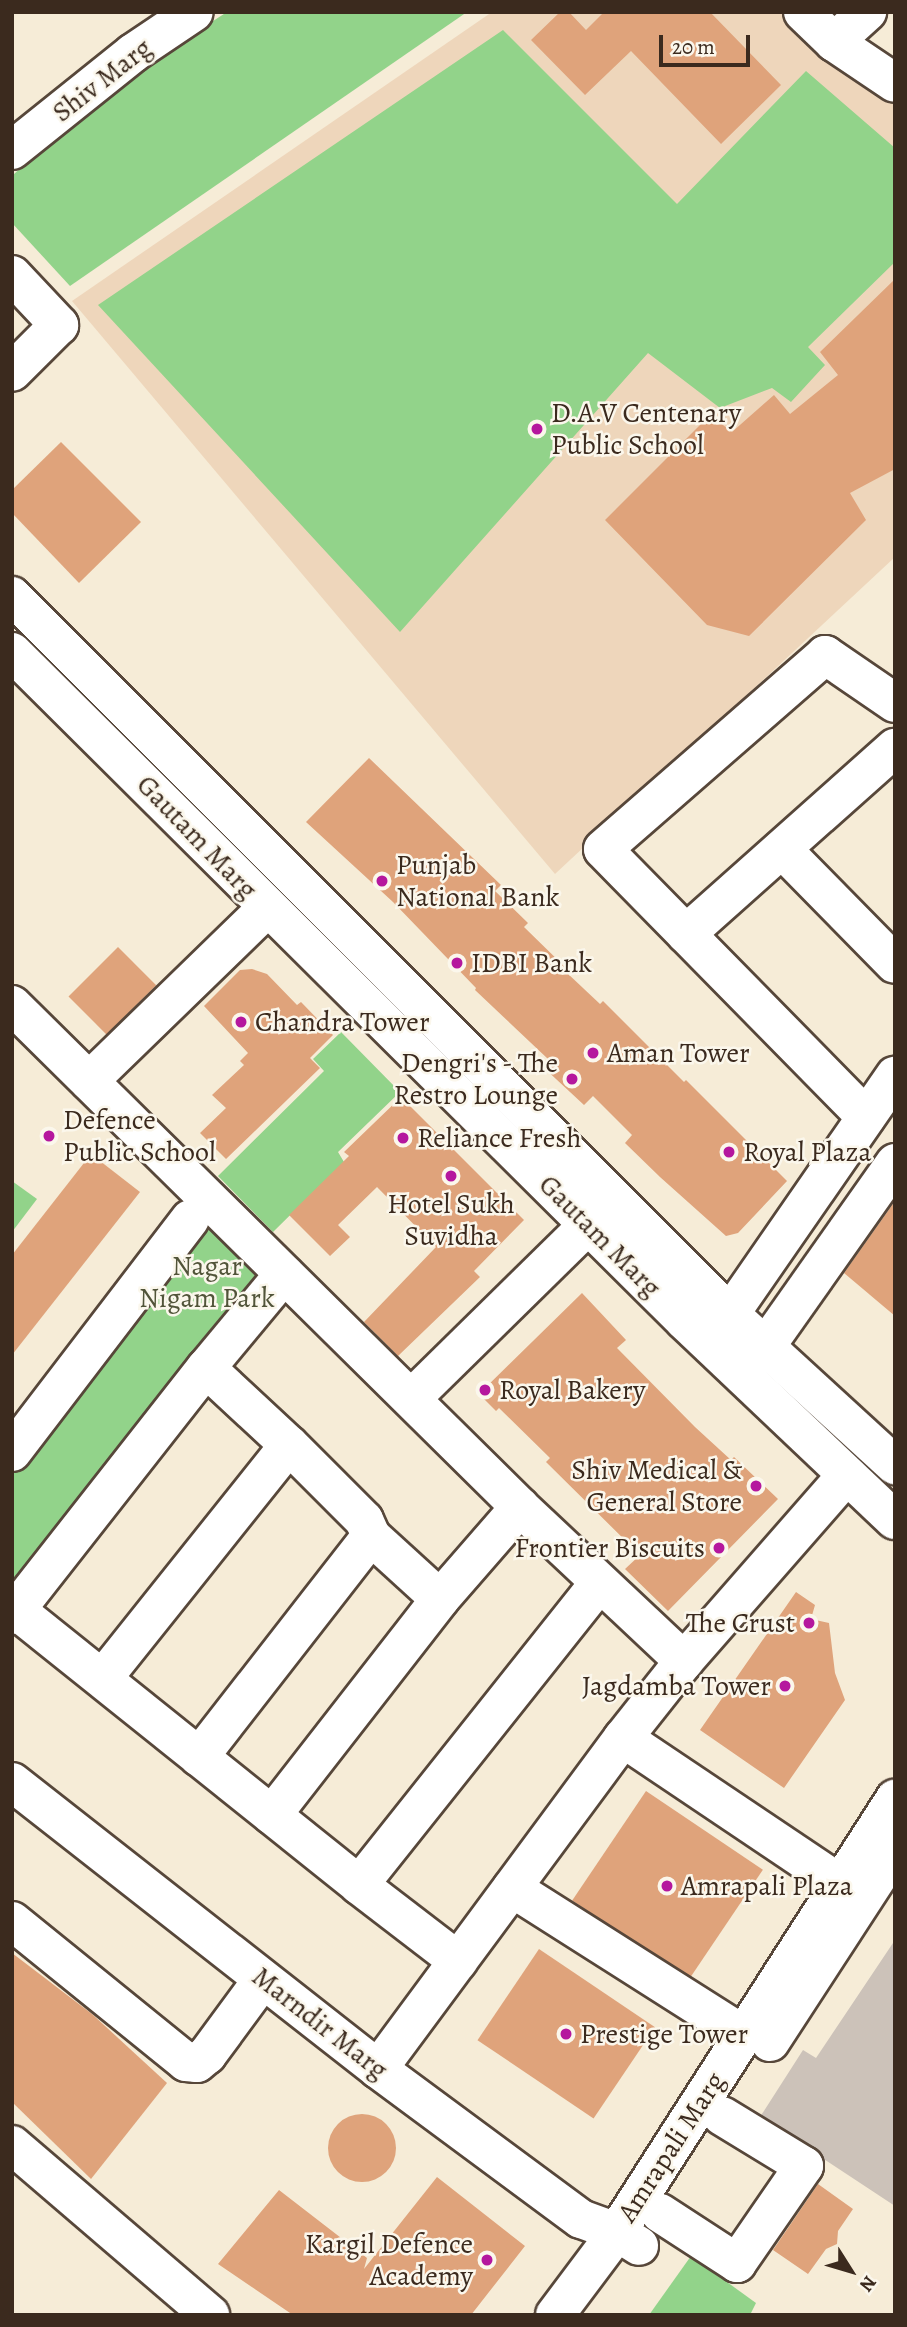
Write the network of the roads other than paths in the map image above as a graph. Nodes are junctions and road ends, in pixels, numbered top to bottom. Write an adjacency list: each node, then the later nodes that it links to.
1 (194, 12): 6 (street, Shiv Marg)
2 (803, 12): 4 (street)
3 (867, 12): 4 (street)
4 (834, 41): 5 (street)
5 (895, 83)
6 (12, 150)
7 (12, 275): 8 (street)
8 (12, 372)
9 (12, 596): 25 (street, Gautam Marg)
10 (12, 652): 14 (street, Gautam Marg)
11 (895, 703): 15 (street)
12 (895, 748): 13 (street)
13 (782, 849): 15 (street); 16 (street)
14 (267, 908): 19 (street); 23 (street, Gautam Marg)
15 (686, 934): 20 (street)
16 (895, 964)
17 (12, 1005): 19 (street)
18 (895, 1076): 20 (street)
19 (86, 1093): 24 (street)
20 (866, 1116): 25 (street)
21 (895, 1163): 26 (street)
22 (190, 1219): 30 (street)
23 (588, 1225): 28 (street); 32 (street, Gautam Marg)
24 (285, 1274): 27 (street); 28 (street)
25 (730, 1314): 26 (street, Gautam Marg)
26 (766, 1346): 31 (street, Gautam Marg)
27 (206, 1368): 29 (street); 38 (street)
28 (412, 1398): 33 (street)
29 (289, 1445): 35 (street); 40 (street)
30 (12, 1452)
31 (895, 1465)
32 (847, 1475): 34 (street, Gautam Marg); 39 (street)
33 (520, 1507): 36 (street); 37 (street)
34 (895, 1520)
35 (371, 1536): 37 (street); 42 (street)
36 (599, 1583): 39 (street); 48 (street)
37 (440, 1599): 45 (street)
38 (14, 1612): 40 (street)
39 (684, 1661): 41 (street)
40 (103, 1678): 42 (street)
41 (623, 1738): 47 (street); 49 (street)
42 (199, 1757): 45 (street)
43 (12, 1782): 52 (street, Marndir Marg)
44 (895, 1799): 47 (street, Amrapali Marg)
45 (272, 1815): 48 (street)
46 (895, 1850): 55 (street, Amrapali Marg)
47 (839, 1883): 53 (street, Amrapali Marg)
48 (359, 1885): 51 (street)
49 (512, 1888): 51 (street); 53 (street)
50 (12, 1920): 52 (street)
51 (458, 1961): 54 (street)
52 (263, 1979): 54 (street, Marndir Marg)
53 (744, 2035): 58 (street, Amrapali Marg)
54 (378, 2069): 58 (street, Marndir Marg)
55 (722, 2116): 57 (street, Amrapali Marg); 57 (street)
56 (12, 2146): 59 (street)
57 (660, 2213): 58 (street, Amrapali Marg)
58 (628, 2239): 60 (street, Amrapali Marg); 61 (street, Amrapali Marg)
59 (210, 2315)
60 (555, 2315)
61 (589, 2315)

